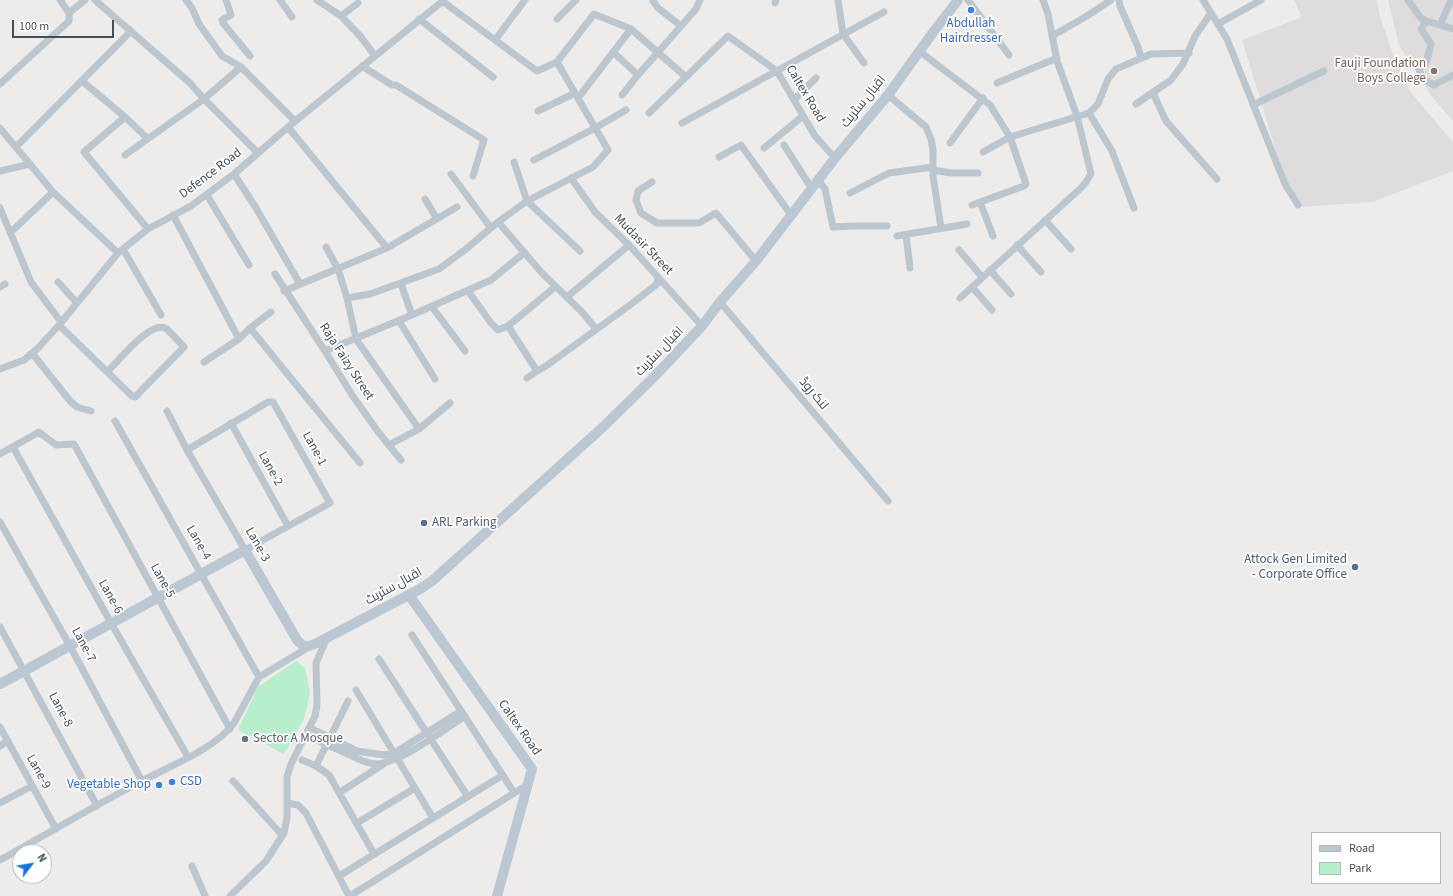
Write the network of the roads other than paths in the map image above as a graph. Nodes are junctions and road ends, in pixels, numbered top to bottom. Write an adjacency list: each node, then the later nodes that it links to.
1 (60, 0): 25 (street)
2 (85, 0): 25 (street)
3 (95, 0): 37 (street)
4 (186, 0): 53 (street)
5 (226, 0): 46 (street)
6 (280, 0): 28 (street)
7 (318, 0): 27 (street)
8 (525, 0): 40 (street)
9 (576, 0): 30 (street)
10 (653, 0): 34 (street)
11 (700, 0): 34 (street)
12 (838, 0): 38 (street)
13 (958, 0): 41 (street, اقبال سٹریٹ)
14 (968, 0): 45 (street)
15 (1043, 0): 39 (street)
16 (1111, 0): 39 (street)
17 (1119, 0): 49 (street)
18 (1203, 0): 26 (street)
19 (1261, 0): 32 (street)
20 (1408, 0): 31 (street)
21 (1452, 0): 33 (street)
22 (443, 1): 29 (street, Defence Road); 40 (street)
23 (358, 3): 27 (street)
24 (884, 12): 38 (street)
25 (69, 13): 63 (street)
26 (1211, 13): 32 (street); 44 (street)
27 (341, 16): 47 (street)
28 (292, 17)
29 (419, 19): 47 (street, Defence Road); 58 (street)
30 (557, 19)
31 (1426, 21): 33 (street); 57 (street)
32 (1218, 24): 72 (street)
33 (1440, 25): 36 (street)
34 (681, 26): 43 (street)
35 (631, 29): 42 (street); 43 (street); 50 (street)
36 (1453, 29)
37 (131, 31): 61 (street); 69 (street)
38 (843, 34): 51 (street); 54 (street)
39 (1052, 36): 48 (street)
40 (495, 40): 50 (street)
41 (919, 51): 66 (street, اقبال سٹریٹ); 68 (street)
42 (613, 52): 56 (street); 67 (street)
43 (657, 53): 56 (street); 59 (street)
44 (1189, 53): 49 (street); 64 (street)
45 (1009, 54)
46 (250, 56)
47 (375, 56): 52 (street, Defence Road)
48 (1057, 58): 62 (street); 78 (street)
49 (1141, 58): 76 (street)
50 (557, 62): 67 (street)
51 (864, 63)
52 (362, 66): 80 (street, Defence Road); 104 (street)
53 (241, 67): 69 (street); 80 (street)
54 (777, 71): 59 (street, Caltex Road); 70 (street, Caltex Road); 81 (street)
55 (1324, 71): 72 (street)
56 (638, 75): 65 (street)
57 (1453, 75)
58 (493, 77)
59 (686, 77): 75 (street)
60 (816, 78): 70 (street)
61 (82, 81): 79 (street); 89 (street)
62 (997, 83)
63 (0, 84)
64 (1153, 93): 71 (street); 106 (street)
65 (622, 95)
66 (888, 95): 95 (street, اقبال سٹریٹ); 99 (street)
67 (577, 96): 74 (street); 84 (street)
68 (982, 98): 85 (street); 87 (street)
69 (204, 99): 86 (street); 92 (street)
70 (794, 100): 77 (street, Caltex Road)
71 (1136, 104)
72 (1253, 105): 117 (street)
73 (626, 110): 84 (street)
74 (538, 111)
75 (649, 113)
76 (1089, 113): 78 (street); 120 (street)
77 (803, 116): 90 (street); 95 (street, Caltex Road)
78 (1077, 116): 85 (street); 124 (street)
79 (125, 117): 86 (street); 130 (street)
80 (295, 121): 82 (street, Defence Road)
81 (682, 123)
82 (288, 126): 92 (street, Defence Road); 138 (street)
83 (0, 128): 89 (street)
84 (595, 128): 96 (street); 105 (street)
85 (1010, 137): 91 (street); 115 (street)
86 (147, 138): 93 (street)
87 (950, 143)
88 (784, 145): 109 (street)
89 (16, 147): 98 (street)
90 (764, 148)
91 (983, 152)
92 (258, 153): 102 (street, Defence Road)
93 (125, 155)
94 (719, 157): 122 (street)
95 (835, 158): 107 (street, اقبال سٹریٹ)
96 (534, 160)
97 (514, 162): 114 (street)
98 (30, 164): 100 (street); 110 (street)
99 (933, 169): 101 (street); 111 (street); 129 (street)
100 (0, 171)
101 (978, 173)
102 (234, 174): 112 (street, Defence Road); 154 (street)
103 (451, 174): 128 (street)
104 (473, 176)
105 (571, 178): 114 (street); 135 (street, Mudasir Street)
106 (1217, 179)
107 (818, 180): 109 (street, اقبال سٹریٹ); 127 (street)
108 (652, 182): 144 (street)
109 (812, 189): 122 (street, اقبال سٹریٹ)
110 (53, 192): 131 (street); 141 (street)
111 (850, 193)
112 (207, 195): 121 (street, Defence Road); 145 (street)
113 (425, 199): 123 (street)
114 (526, 201): 125 (street); 142 (street)
115 (980, 202): 116 (street); 134 (street)
116 (972, 205)
117 (1298, 205)
118 (457, 207): 123 (street)
119 (0, 208): 131 (street)
120 (1134, 208)
121 (173, 215): 130 (street, Defence Road); 177 (street)
122 (791, 215): 144 (street, اقبال سٹریٹ)
123 (437, 219): 138 (street)
124 (1045, 220): 136 (street); 139 (street)
125 (498, 222): 128 (street); 143 (street)
126 (967, 224): 129 (street)
127 (887, 226)
128 (491, 228): 155 (street)
129 (941, 228): 132 (street)
130 (148, 229): 141 (street, Defence Road)
131 (10, 233): 172 (street)
132 (906, 235): 133 (street); 146 (street)
133 (897, 236)
134 (993, 236)
135 (629, 245): 152 (street, Mudasir Street); 162 (street)
136 (1017, 245): 148 (street); 149 (street)
137 (326, 247): 147 (street)
138 (387, 248): 147 (street)
139 (1071, 249)
140 (959, 250): 151 (street)
141 (121, 251): 165 (street, Defence Road); 169 (street)
142 (580, 251)
143 (524, 253): 156 (street); 159 (street)
144 (756, 261): 164 (street, اقبال سٹریٹ)
145 (249, 265)
146 (910, 268)
147 (338, 269): 154 (street); 161 (street)
148 (990, 270): 151 (street); 160 (street)
149 (1041, 272)
150 (274, 274): 158 (street, Raja Faizy Street)
151 (982, 277): 157 (street)
152 (658, 278): 174 (street, Mudasir Street); 176 (street)
153 (58, 282): 165 (street)
154 (300, 284): 158 (street)
155 (402, 284): 161 (street); 170 (street)
156 (555, 287): 162 (street); 173 (street)
157 (972, 287): 163 (street); 167 (street)
158 (284, 291): 179 (street, Raja Faizy Street)
159 (468, 291): 166 (street); 173 (street)
160 (1011, 294)
161 (347, 298): 178 (street)
162 (567, 298): 176 (street)
163 (960, 298)
164 (720, 302): 174 (street, اقبال سٹریٹ); 200 (street, لنک روڈ)
165 (77, 304): 172 (street, Defence Road)
166 (432, 307): 170 (street); 180 (street)
167 (992, 310)
168 (272, 312): 175 (street)
169 (161, 315)
170 (412, 316): 171 (street)
171 (399, 321): 178 (street); 187 (street)
172 (60, 324): 181 (street, Defence Road); 185 (street)
173 (508, 326): 184 (street)
174 (702, 326): 205 (street, اقبال سٹریٹ)
175 (250, 328): 177 (street); 199 (street)
176 (596, 329): 184 (street)
177 (239, 339): 182 (street)
178 (356, 339): 179 (street); 193 (street)
179 (326, 351): 194 (street, Raja Faizy Street)
180 (465, 351)
181 (32, 353): 183 (street, Defence Road); 189 (street)
182 (204, 362)
183 (0, 369)
184 (537, 371): 186 (street)
185 (107, 372): 185 (street)
186 (527, 378)
187 (435, 379)
188 (450, 403): 193 (street)
189 (91, 411)
190 (167, 411): 196 (street, Lane-3)
191 (115, 421): 204 (street, Lane-4)
192 (230, 423): 196 (street); 202 (street, Lane-2); 202 (street, Lane-1)
193 (419, 430): 194 (street)
194 (389, 445): 198 (street, Raja Faizy Street)
195 (13, 447): 197 (street); 206 (street, Lane-5); 207 (street, Lane-6)
196 (187, 450): 203 (street, Lane-3)
197 (0, 454)
198 (401, 460)
199 (360, 463)
200 (888, 501)
201 (0, 522): 211 (street, Lane-7)
202 (288, 526): 203 (street)
203 (245, 550): 204 (street); 212 (street, Lane-3)
204 (202, 574): 206 (street); 215 (street, Lane-4)
205 (409, 595): 210 (street, اقبال سٹریٹ); 235 (street, Caltex Road)
206 (157, 598): 207 (street); 221 (street, Lane-5)
207 (111, 623): 211 (street); 228 (street, Lane-6)
208 (0, 627): 214 (street, Lane-8)
209 (412, 635): 219 (street)
210 (327, 638): 212 (street, اقبال سٹریٹ); 222 (street)
211 (70, 646): 214 (street); 233 (street, Lane-7)
212 (309, 646): 215 (street)
213 (379, 658): 223 (street)
214 (24, 671): 216 (street); 243 (street, Lane-8)
215 (258, 677): 221 (street)
216 (0, 684)
217 (356, 690): 227 (street)
218 (348, 701): 225 (street)
219 (463, 714): 223 (street); 232 (street)
220 (0, 727): 224 (street, Lane-9)
221 (230, 729): 228 (street)
222 (308, 732): 225 (street); 242 (street)
223 (428, 736): 227 (street); 240 (street)
224 (8, 741): 226 (street); 236 (street, Lane-9)
225 (329, 741): 227 (street); 230 (street); 231 (street)
226 (0, 746)
227 (395, 756): 230 (street); 237 (street)
228 (188, 757): 233 (street)
229 (302, 760): 231 (street)
230 (387, 762): 239 (street)
231 (316, 766): 239 (street)
232 (503, 775): 238 (street); 240 (street)
233 (142, 781): 243 (street)
234 (233, 781): 247 (street)
235 (527, 785): 254 (street); 255 (street, Caltex Road)
236 (32, 786): 241 (street); 246 (street, Lane-9)
237 (415, 788): 244 (street); 245 (street)
238 (511, 788)
239 (339, 793): 245 (street)
240 (468, 797): 244 (street)
241 (0, 803)
242 (287, 803): 247 (street); 251 (street)
243 (97, 806): 246 (street)
244 (433, 818): 248 (street)
245 (357, 823): 248 (street)
246 (56, 829): 249 (street)
247 (282, 835): 253 (street)
248 (374, 854): 251 (street)
249 (0, 860)
250 (192, 866): 252 (street)
251 (340, 876): 254 (street)
252 (205, 896)
253 (230, 896)
254 (349, 896)
255 (497, 896)

